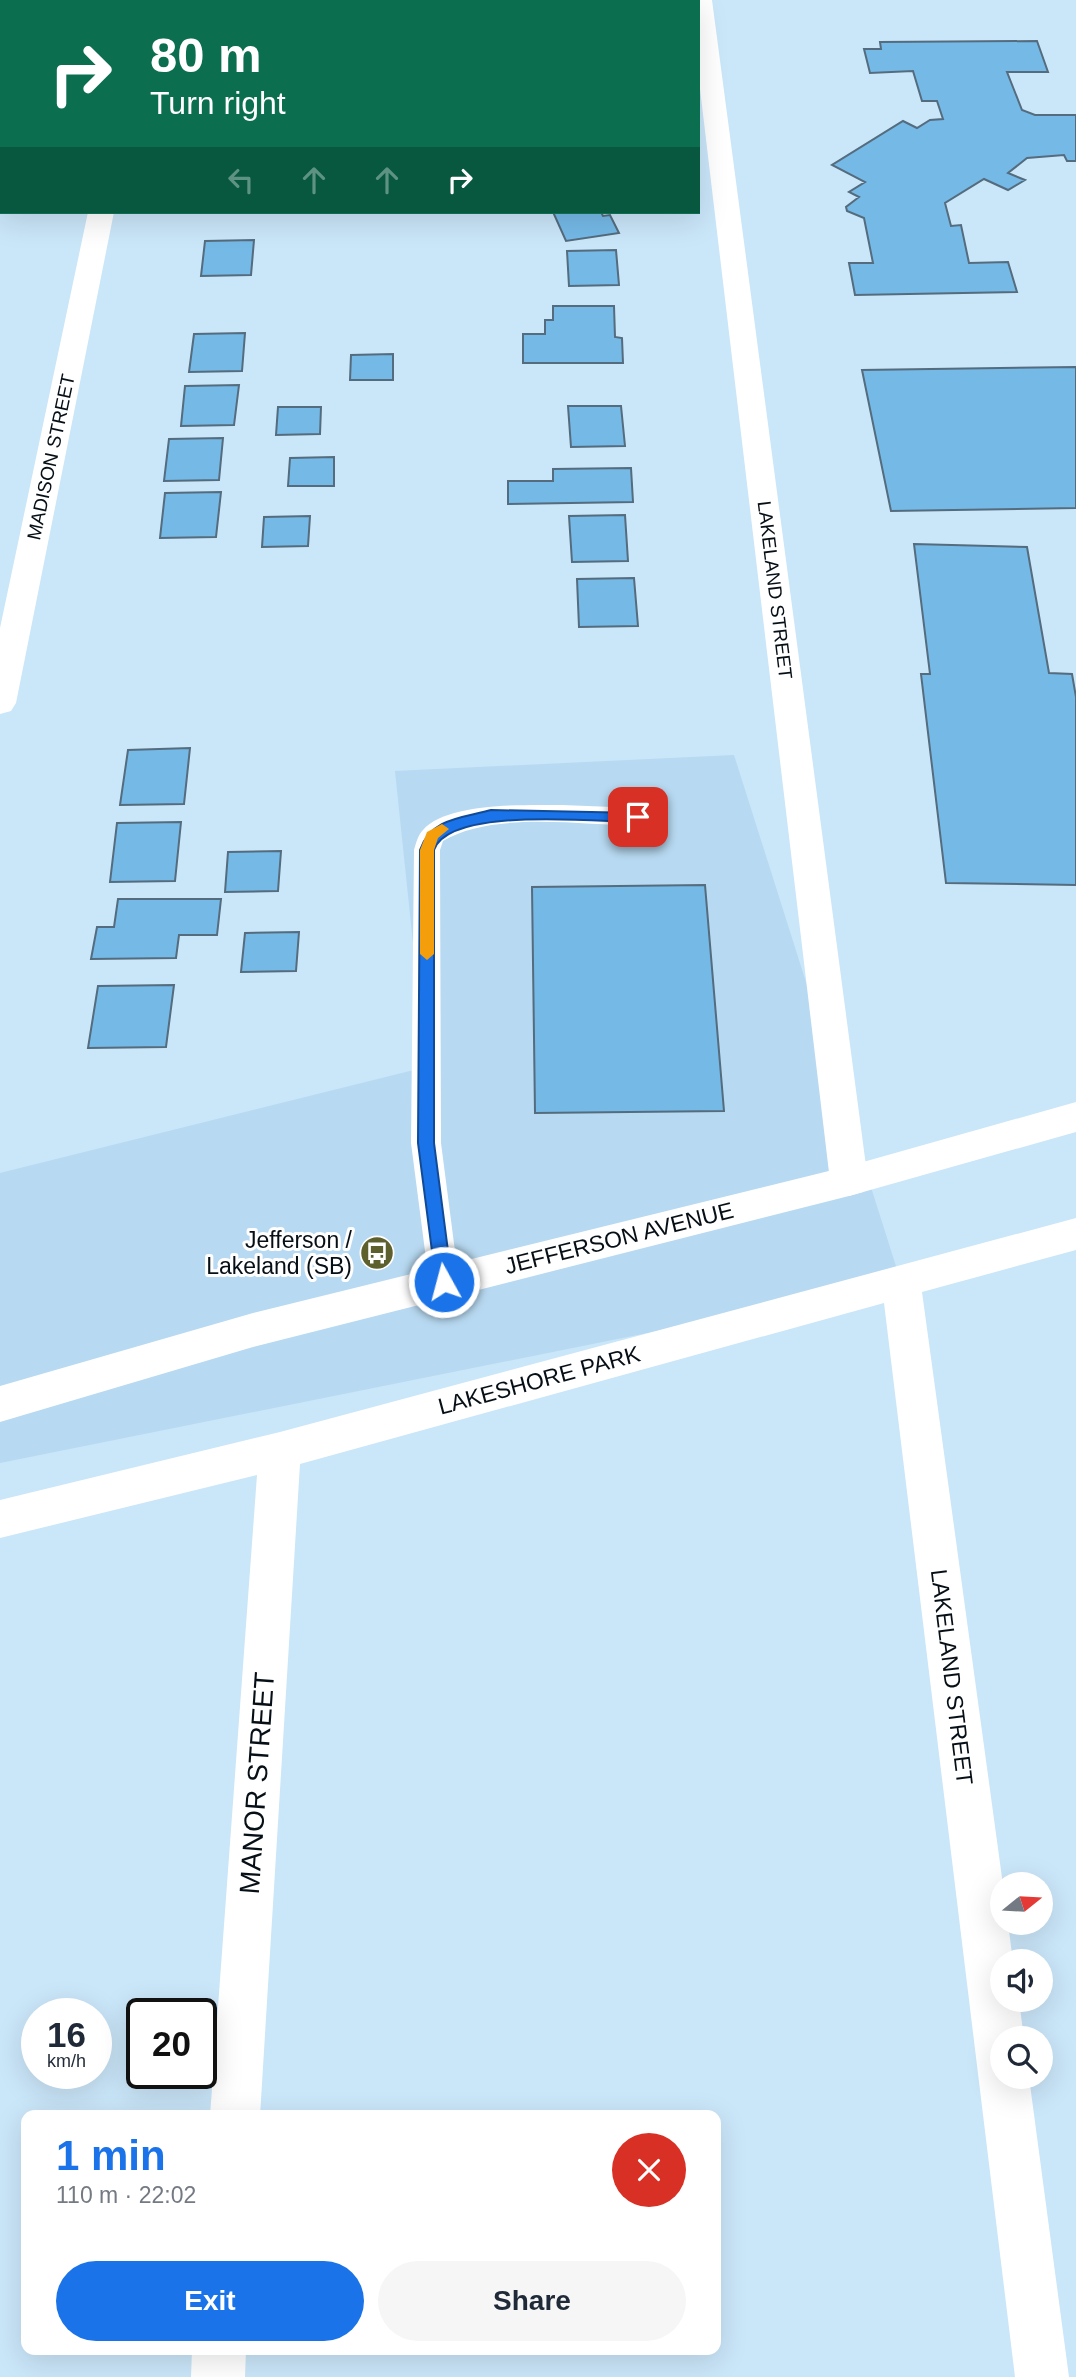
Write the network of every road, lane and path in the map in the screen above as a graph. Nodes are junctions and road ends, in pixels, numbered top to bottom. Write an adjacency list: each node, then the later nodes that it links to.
1 (701, 0): 6 (street, LAKELAND STREET)
2 (101, 214): 3 (street, MADISON STREET)
3 (0, 703)
4 (638, 817): 8 (lane)
5 (1076, 1117): 6 (street, JEFFERSON AVENUE)
6 (849, 1181): 8 (street, JEFFERSON AVENUE)
7 (1076, 1234): 9 (street, LAKESHORE PARK)
8 (444, 1282): 10 (street, JEFFERSON AVENUE)
9 (901, 1282): 11 (street, LAKESHORE PARK); 13 (street, LAKELAND STREET)
10 (0, 1404)
11 (280, 1451): 12 (street, LAKESHORE PARK); 15 (street, MANOR STREET)
12 (0, 1520)
13 (997, 2026)
14 (1005, 2089): 18 (street)
15 (235, 2110)
16 (219, 2355): 17 (street)
17 (218, 2377)
18 (1042, 2377)

